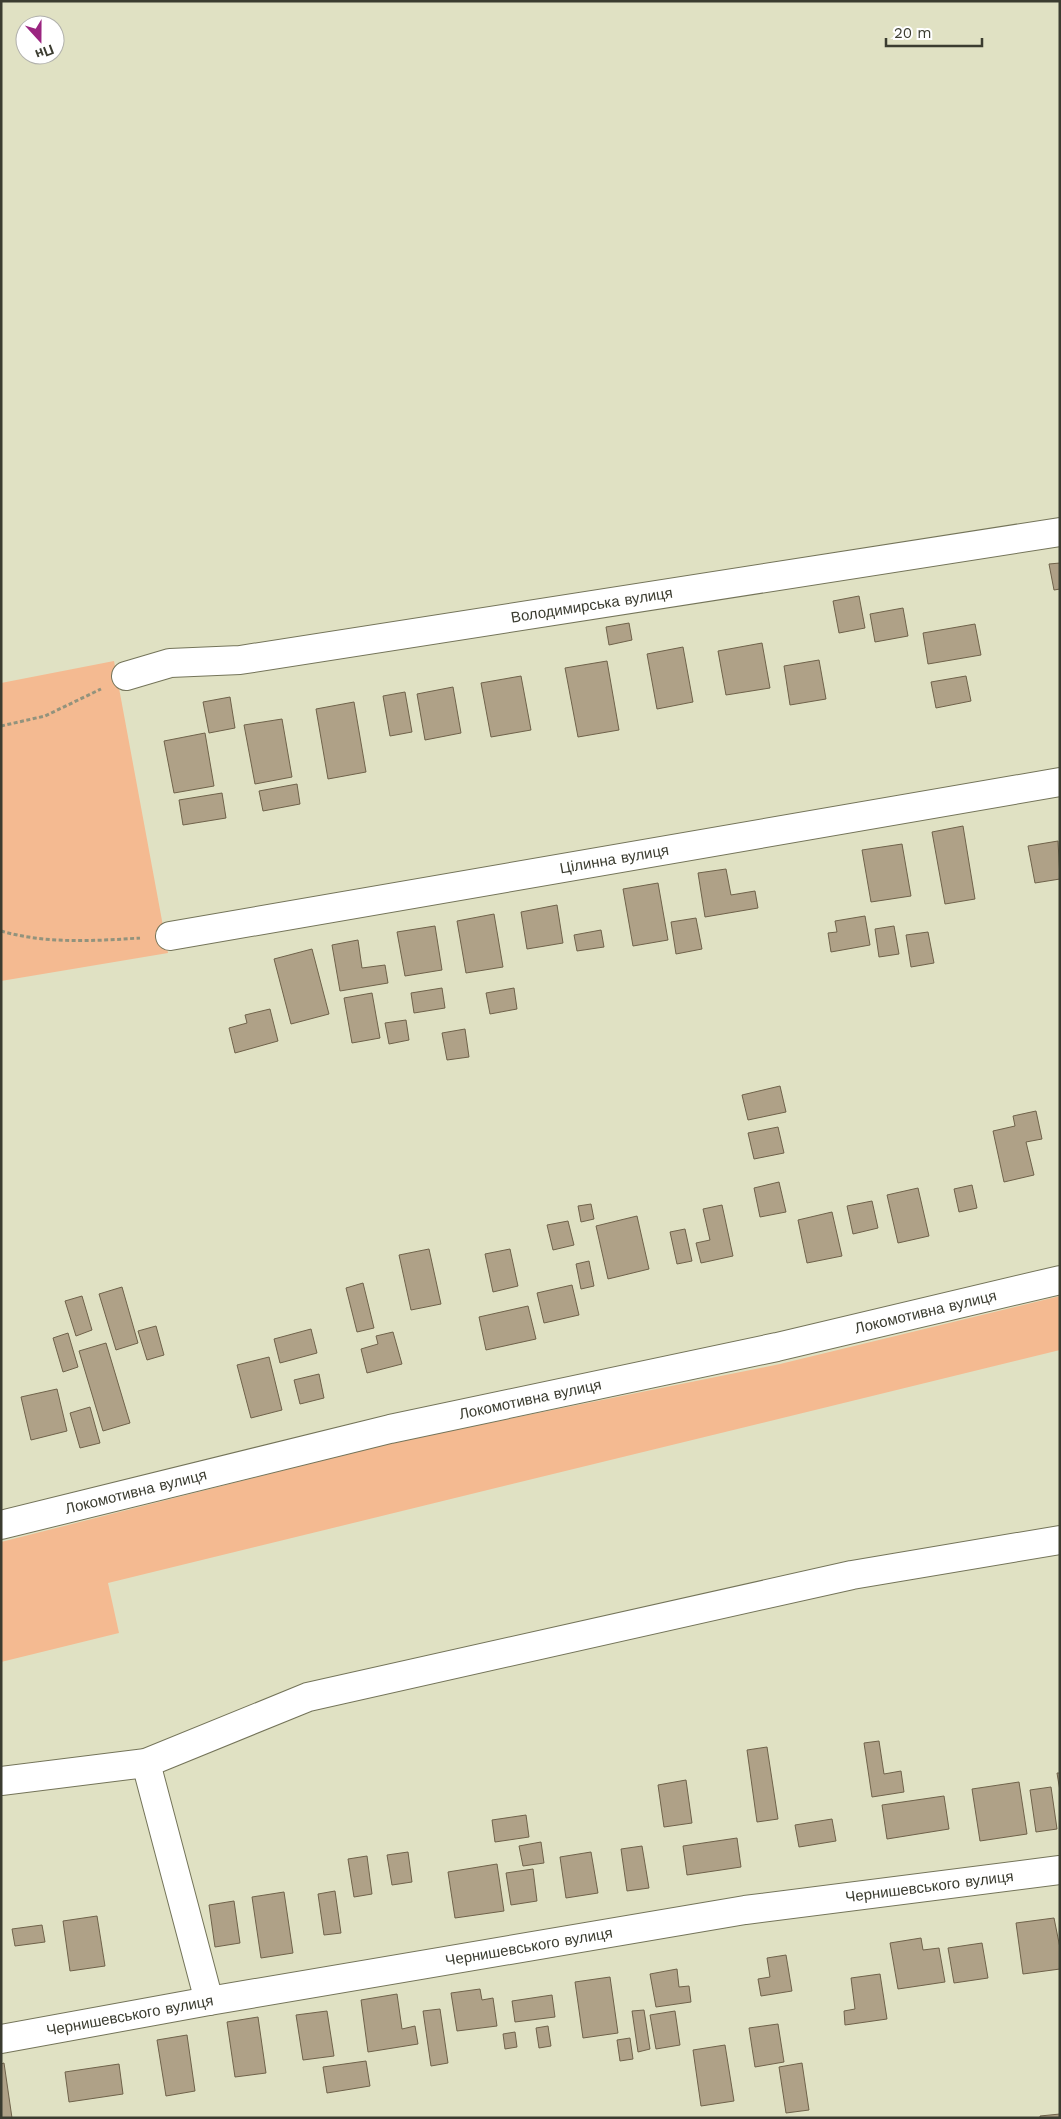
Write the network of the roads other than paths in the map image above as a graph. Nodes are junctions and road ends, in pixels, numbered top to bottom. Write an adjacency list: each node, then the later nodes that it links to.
1 (1060, 532): 2 (street, Володимирська вулиця)
2 (126, 676)
3 (1060, 782): 4 (street, Цілинна вулиця)
4 (170, 936)
5 (1060, 1280): 6 (street, Локомотивна вулиця)
6 (1, 1525)
7 (1060, 1540): 8 (street)
8 (146, 1763): 9 (street); 11 (street)
9 (1, 1781)
10 (1060, 1870): 11 (street, Чернишевського вулиця)
11 (209, 2001): 12 (street, Чернишевського вулиця)
12 (1, 2039)

